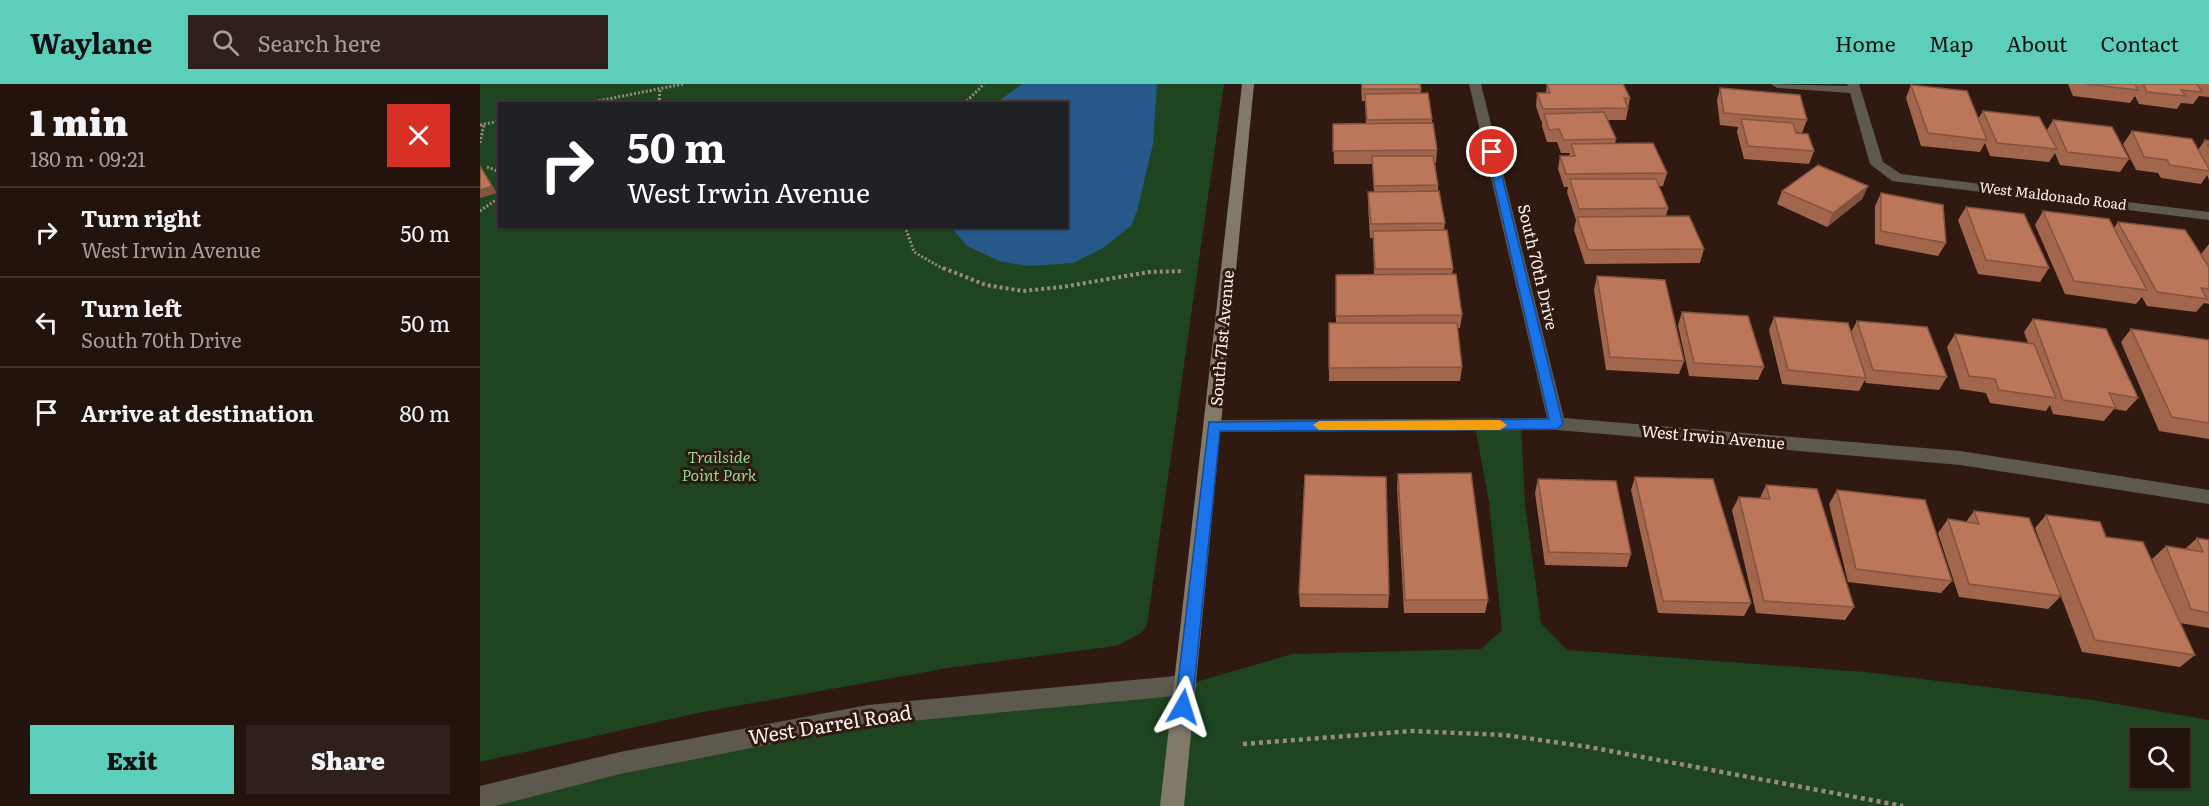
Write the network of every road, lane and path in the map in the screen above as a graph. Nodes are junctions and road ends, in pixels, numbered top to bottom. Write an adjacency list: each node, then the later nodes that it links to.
1 (683, 84): 7 (path)
2 (984, 84): 10 (path)
3 (1248, 84): 22 (street, South 71st Avenue)
4 (1475, 84): 21 (street, South 70th Drive)
5 (1778, 84): 6 (street)
6 (1854, 87): 18 (street, West Maldonado Road)
7 (660, 89): 8 (path); 9 (path)
8 (593, 102)
9 (659, 102)
10 (966, 102)
11 (498, 121): 12 (path)
12 (482, 124): 13 (path)
13 (480, 143)
14 (487, 167): 15 (path)
15 (498, 171)
16 (498, 198): 17 (path)
17 (480, 211)
18 (2209, 216)
19 (906, 228): 20 (path)
20 (1184, 271)
21 (1557, 424): 22 (street, West Irwin Avenue); 23 (street, West Irwin Avenue)
22 (1214, 426): 24 (street, South 71st Avenue)
23 (2209, 498)
24 (1186, 685): 26 (street, West Darrel Road); 27 (street, South 71st Avenue)
25 (1243, 744): 28 (path)
26 (480, 798)
27 (1172, 806)
28 (1903, 806)

